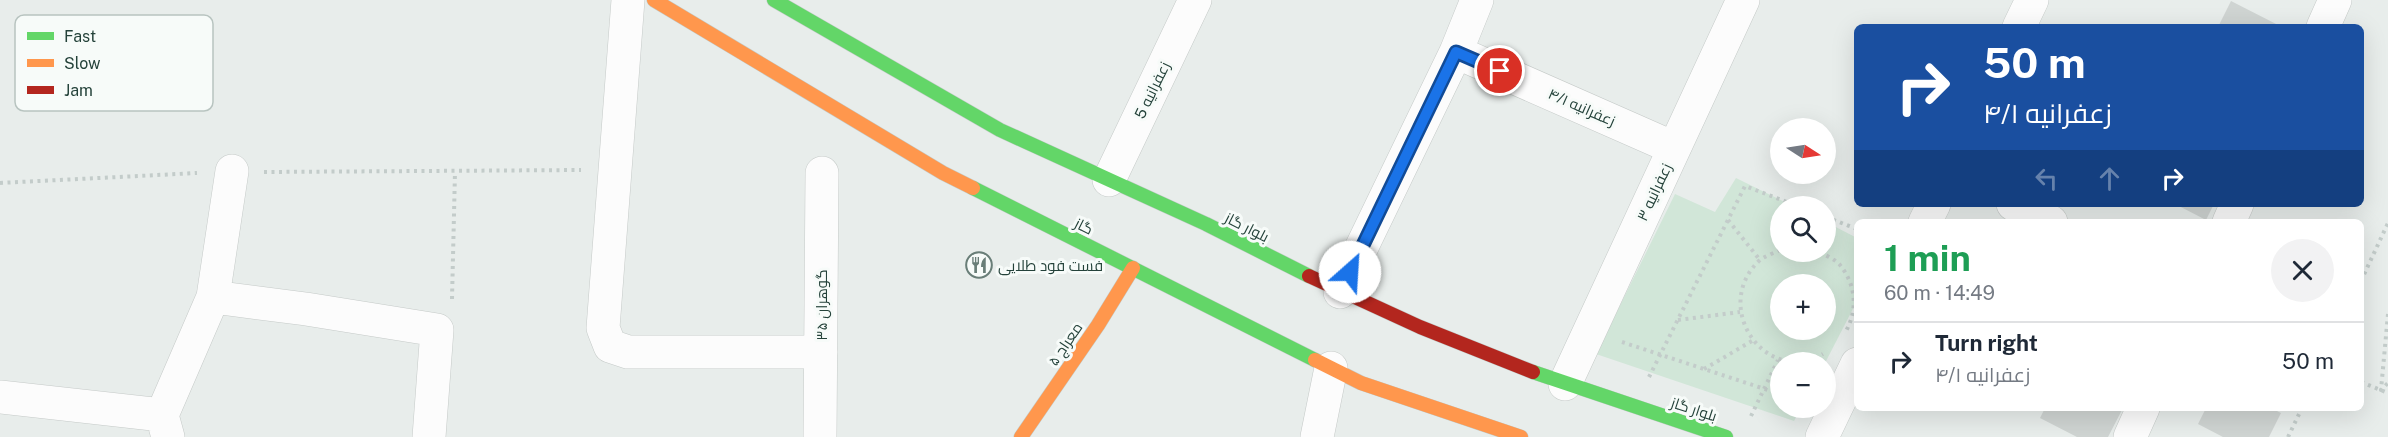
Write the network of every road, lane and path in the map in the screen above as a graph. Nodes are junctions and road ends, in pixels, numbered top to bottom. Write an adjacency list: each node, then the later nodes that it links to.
1 (628, 0): 18 (street)
2 (654, 0): 29 (main road, گاز)
3 (774, 0): 16 (main road, بلوار گاز)
4 (1195, 0): 16 (street, 5 زعفرانیه)
5 (1477, 0): 11 (street)
6 (1743, 0): 12 (street, زعفرانیه ۳)
7 (2031, 0): 9 (street)
8 (2336, 0): 10 (street)
9 (2020, 24)
10 (2324, 24)
11 (1456, 52): 12 (street, زعفرانیه ۴/۱); 31 (street)
12 (1674, 148): 38 (street, زعفرانیه ۳)
13 (232, 171): 14 (path); 17 (path); 32 (street)
14 (455, 172): 18 (path); 37 (path)
15 (822, 173): 41 (street, گوهران ۳۵)
16 (1109, 180): 31 (main road, بلوار گاز)
17 (0, 183)
18 (614, 188): 41 (street)
19 (1771, 196): 22 (path)
20 (2019, 207): 21 (street)
21 (2045, 219)
22 (1728, 220): 27 (path); 36 (path)
23 (1836, 221): 25 (path)
24 (2388, 223): 30 (path)
25 (1854, 228)
26 (1770, 255): 27 (path)
27 (1760, 260): 33 (path)
28 (1836, 261): 35 (path)
29 (1133, 268): 44 (main road, گاز); 62 (main road, معراج ۵)
30 (2364, 275)
31 (1340, 292): 49 (main road, بلوار گاز)
32 (213, 297): 37 (street); 59 (street)
33 (1740, 312): 36 (path); 39 (path)
34 (2388, 314): 52 (path)
35 (1854, 316): 40 (path)
36 (1678, 320): 42 (path)
37 (437, 330): 60 (street)
38 (1590, 331): 42 (path); 49 (street, زعفرانیه ۳)
39 (1752, 341): 43 (path); 45 (path)
40 (1843, 350): 66 (street)
41 (821, 352): 61 (street, گوهران ۳۵)
42 (1660, 354): 45 (path); 55 (path)
43 (1770, 354)
44 (1331, 368): 63 (street); 64 (main road, گاز)
45 (1704, 369): 50 (path)
46 (1770, 376): 50 (path)
47 (2364, 383): 52 (path)
48 (2388, 383): 52 (path)
49 (1565, 384): 55 (main road, بلوار گاز)
50 (1764, 388): 51 (path); 58 (path)
51 (1770, 390)
52 (2381, 390): 53 (path)
53 (2388, 393)
54 (0, 397): 59 (street)
55 (1633, 407): 65 (main road, بلوار گاز)
56 (2142, 411): 67 (street)
57 (2301, 411): 68 (path)
58 (1750, 418)
59 (165, 426)
60 (429, 437)
61 (820, 437)
62 (1021, 437)
63 (1317, 437)
64 (1521, 437)
65 (1726, 437)
66 (1822, 437)
67 (2130, 437)
68 (2289, 437)

